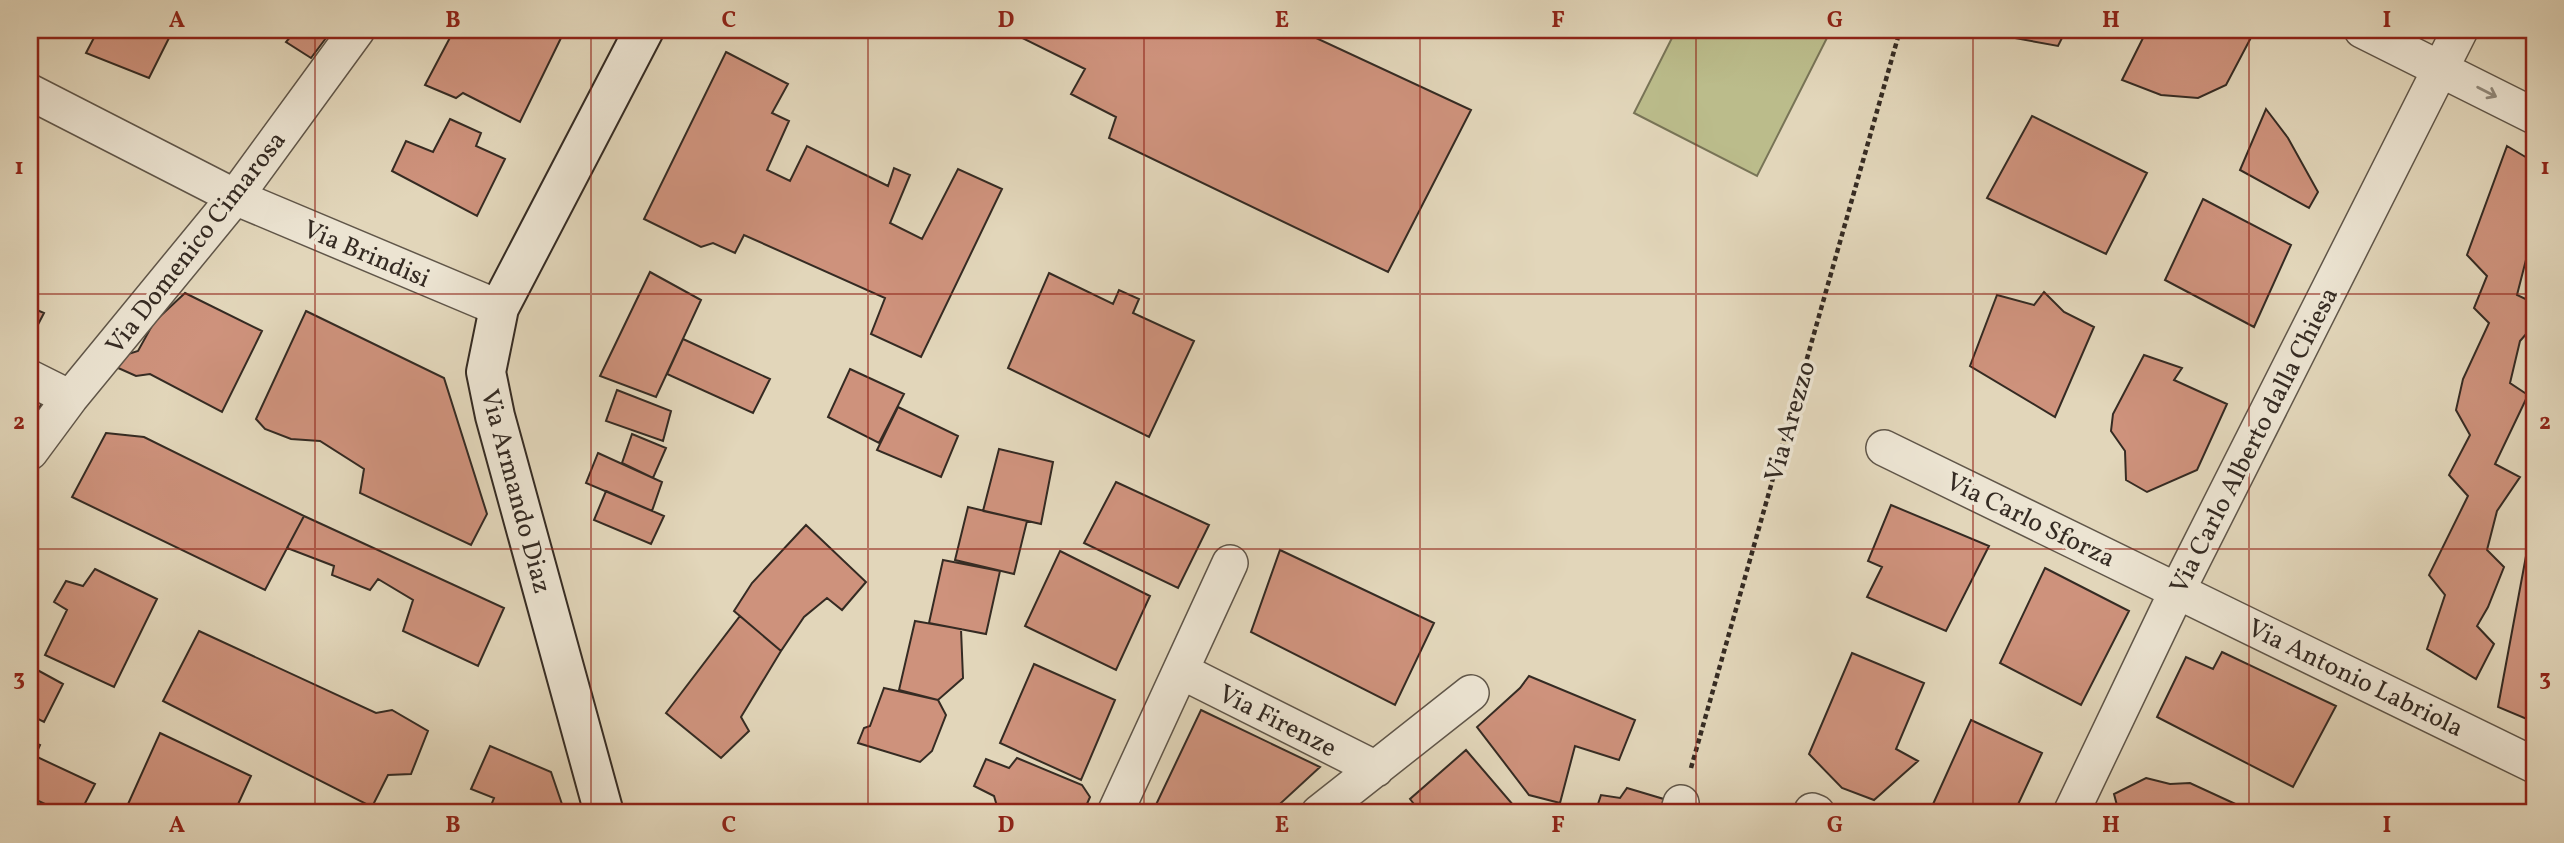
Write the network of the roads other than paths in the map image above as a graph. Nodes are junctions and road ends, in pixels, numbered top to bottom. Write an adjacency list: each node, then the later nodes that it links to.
1 (357, 30): 8 (street, Via Domenico Cimarosa)
2 (644, 30): 9 (main road, Via Armando Diaz)
3 (2362, 30): 5 (street)
4 (2460, 30): 5 (street, Via Carlo Alberto dalla Chiesa)
5 (2440, 69): 7 (street, one-way to 7); 15 (street, Via Carlo Alberto dalla Chiesa)
6 (30, 92): 8 (street, Via Brindisi)
7 (2534, 116)
8 (235, 197): 9 (street, Via Brindisi); 11 (street, Via Domenico Cimarosa)
9 (499, 308): 20 (main road, Via Armando Diaz)
10 (30, 378): 11 (street)
11 (70, 398): 13 (street, Via Domenico Cimarosa)
12 (1884, 448): 15 (street, Via Carlo Sforza)
13 (30, 452)
14 (1230, 563): 16 (street)
15 (2178, 589): 18 (street, Via Antonio Labriola); 23 (street, Via Carlo Alberto dalla Chiesa)
16 (1181, 671): 19 (street, Via Firenze); 21 (street)
17 (1471, 693): 19 (street, Via Firenze)
18 (2534, 765)
19 (1376, 769): 22 (street, Via Firenze)
20 (604, 813)
21 (1115, 813)
22 (1319, 813)
23 (2071, 813)

